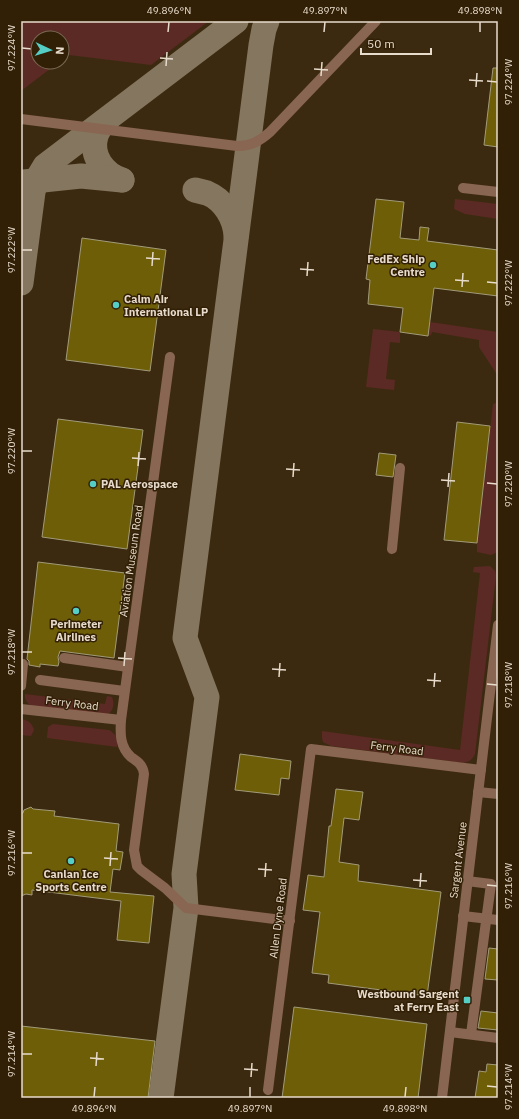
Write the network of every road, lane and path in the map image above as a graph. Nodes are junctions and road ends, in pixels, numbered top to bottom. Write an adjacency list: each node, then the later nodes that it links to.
1 (376, 21): 2 (street)
2 (21, 119)
3 (463, 188): 4 (street)
4 (498, 192)
5 (170, 357): 11 (street, Aviation Museum Road)
6 (400, 468): 7 (street)
7 (392, 549)
8 (498, 625): 18 (street, Sargent Avenue)
9 (64, 658): 11 (street)
10 (21, 664): 13 (street)
11 (128, 667): 14 (street, Aviation Museum Road)
12 (40, 680): 14 (street)
13 (21, 686)
14 (124, 691): 16 (street, Aviation Museum Road)
15 (21, 709): 16 (street, Ferry Road)
16 (121, 720): 25 (street, Aviation Museum Road)
17 (312, 749): 18 (street, Ferry Road); 25 (street, Allen Dyne Road)
18 (481, 770): 19 (street, Sargent Avenue)
19 (478, 792): 20 (street); 21 (street, Sargent Avenue)
20 (498, 794)
21 (467, 881): 22 (street, Sargent Avenue); 23 (street)
22 (463, 916): 23 (street); 26 (street, Sargent Avenue)
23 (487, 919): 24 (street); 27 (street)
24 (498, 920)
25 (290, 921): 29 (street, Allen Dyne Road)
26 (450, 1032): 27 (street); 30 (street, Sargent Avenue)
27 (471, 1034): 28 (street)
28 (498, 1038)
29 (268, 1090)
30 (442, 1098)

